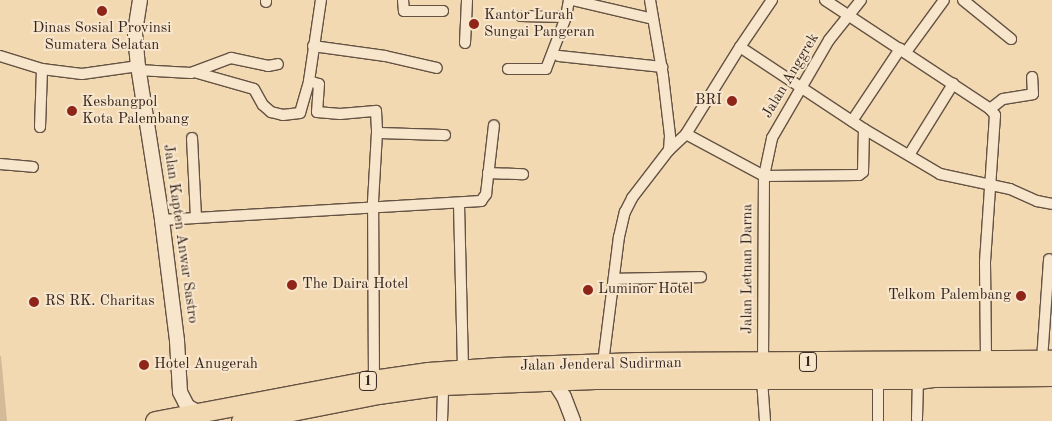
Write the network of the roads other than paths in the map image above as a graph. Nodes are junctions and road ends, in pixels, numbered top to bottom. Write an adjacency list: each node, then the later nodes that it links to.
1 (140, 0): 26 (street, Jalan Kapten Anwar Sastro)
2 (322, 0): 19 (street)
3 (403, 0): 12 (street)
4 (467, 0): 18 (street)
5 (571, 0): 15 (street); 16 (street)
6 (650, 0): 16 (street)
7 (772, 0): 20 (street)
8 (825, 0): 13 (street)
9 (861, 0): 13 (street, Jalan Anggrek)
10 (944, 0): 21 (street)
11 (963, 0): 17 (street)
12 (443, 11)
13 (848, 14): 21 (street); 34 (street, Jalan Anggrek)
14 (521, 16): 15 (street)
15 (566, 17): 28 (street)
16 (653, 19): 25 (street)
17 (1011, 39)
18 (465, 43)
19 (313, 46): 27 (street); 32 (street)
20 (740, 47): 34 (street); 41 (street)
21 (903, 50): 33 (street); 36 (street)
22 (0, 56): 29 (street)
23 (559, 56): 25 (street)
24 (278, 64): 30 (street)
25 (662, 67): 44 (street)
26 (138, 68): 29 (street); 30 (street); 56 (street, Jalan Kapten Anwar Sastro)
27 (436, 68)
28 (508, 68)
29 (42, 69): 38 (street)
30 (194, 72): 32 (street)
31 (1032, 77): 35 (street)
32 (308, 81): 40 (street)
33 (953, 84): 35 (street); 45 (street)
34 (802, 87): 36 (street); 50 (street, Jalan Anggrek)
35 (990, 109): 51 (street)
36 (852, 121): 39 (street)
37 (494, 125): 48 (street)
38 (40, 127)
39 (864, 129): 45 (street); 50 (street)
40 (377, 133): 42 (street); 54 (street)
41 (686, 134): 44 (street); 50 (street)
42 (444, 135)
43 (192, 138): 55 (street)
44 (669, 150): 59 (street)
45 (909, 155): 51 (street)
46 (0, 164): 47 (street)
47 (33, 167)
48 (488, 173): 49 (street); 52 (street)
49 (523, 174)
50 (764, 176): 66 (street, Jalan Letnan Darna)
51 (990, 184): 53 (street); 63 (street)
52 (459, 204): 54 (street); 64 (street)
53 (1052, 204)
54 (373, 208): 55 (street); 69 (street)
55 (196, 218): 56 (street)
56 (162, 220): 72 (street, Jalan Kapten Anwar Sastro)
57 (1049, 259): 60 (street)
58 (701, 277): 59 (street)
59 (614, 278): 61 (street)
60 (1047, 360): 63 (highway, Jalan Jenderal Sudirman / 1)
61 (603, 363): 62 (highway, Jalan Jenderal Sudirman / 1); 66 (highway, Jalan Jenderal Sudirman / 1)
62 (543, 365): 64 (highway, Jalan Jenderal Sudirman / 1); 70 (street)
63 (986, 368): 65 (highway, Jalan Jenderal Sudirman / 1); 67 (highway, Jalan Jenderal Sudirman / 1); 68 (highway, Jalan Jenderal Sudirman / 1)
64 (463, 370): 69 (highway, Jalan Jenderal Sudirman / 1)
65 (877, 370): 66 (highway, Jalan Jenderal Sudirman / 1); 68 (highway, Jalan Jenderal Sudirman / 1); 79 (street)
66 (762, 371): 70 (highway, Jalan Jenderal Sudirman / 1); 78 (street, Jalan Letnan Darna)
67 (1052, 376)
68 (918, 379): 73 (street)
69 (374, 380): 72 (highway, Jalan Jenderal Sudirman / 1)
70 (553, 381): 71 (highway, Jalan Jenderal Sudirman / 1); 77 (street)
71 (443, 385): 74 (highway, Jalan Jenderal Sudirman / 1); 76 (street)
72 (204, 415): 75 (highway, Jalan Jenderal Sudirman / 1)
73 (917, 419)
74 (249, 420)
75 (156, 421)
76 (442, 421)
77 (573, 421)
78 (765, 421)
79 (878, 421)

